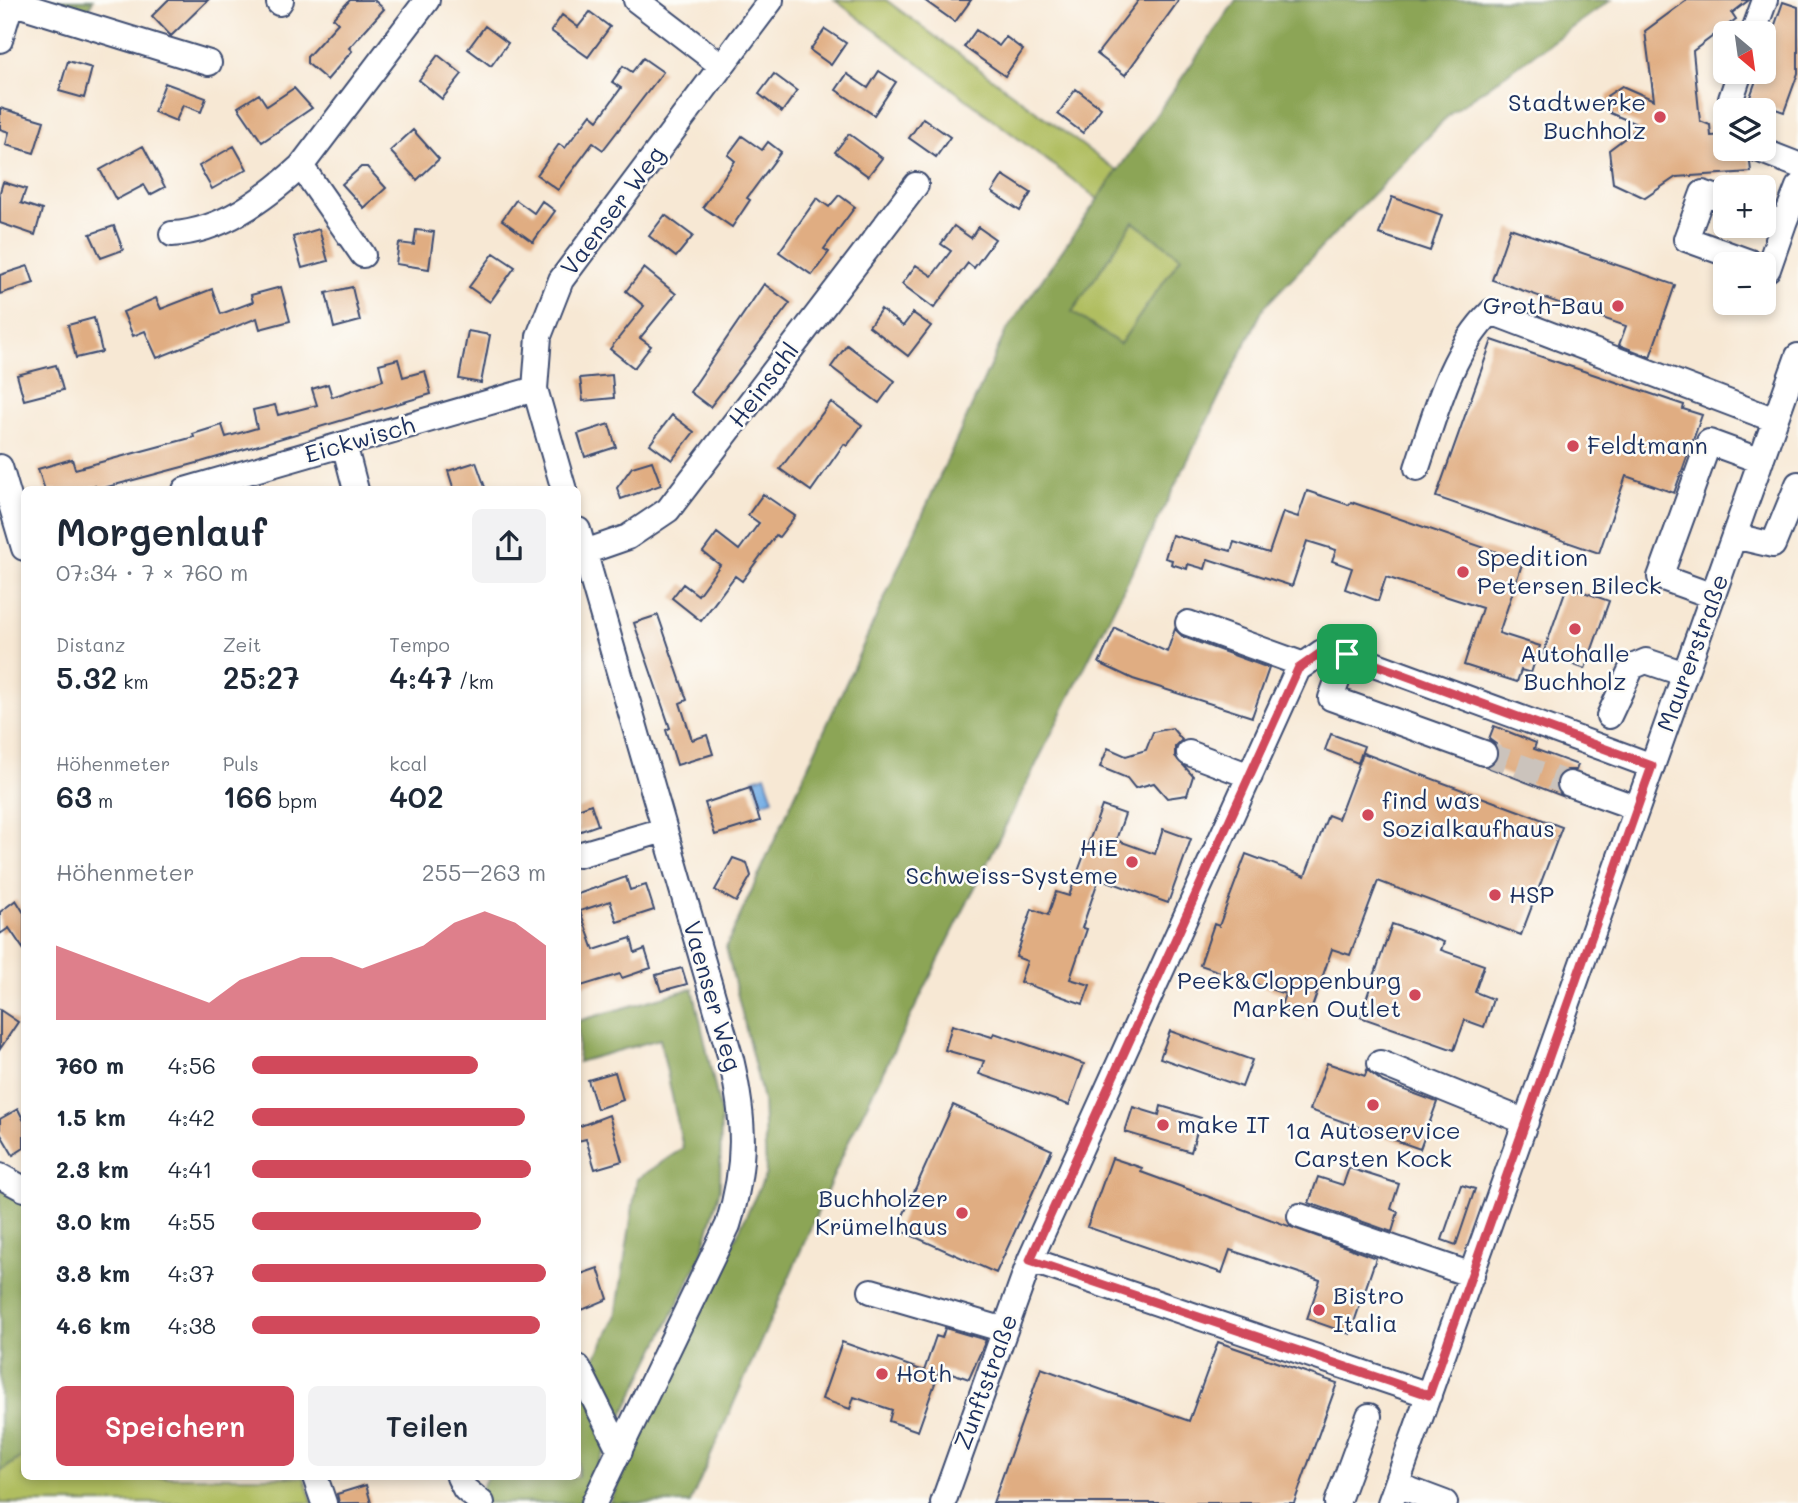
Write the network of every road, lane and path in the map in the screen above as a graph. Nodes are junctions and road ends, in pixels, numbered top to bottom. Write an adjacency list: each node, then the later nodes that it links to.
1 (427, 0): 12 (street)
2 (636, 0): 9 (street)
3 (771, 0): 9 (street, Vaenser Weg)
4 (1765, 0): 6 (street)
5 (12, 1): 7 (street); 8 (street)
6 (1757, 21)
7 (0, 40)
8 (209, 62)
9 (722, 65): 21 (street, Vaenser Weg)
10 (1776, 156): 11 (street)
11 (1798, 165)
12 (301, 166): 17 (street); 19 (street)
13 (916, 185): 33 (street, Heinsahl)
14 (1798, 187): 16 (street)
15 (1713, 196): 18 (street)
16 (1776, 216)
17 (172, 234)
18 (1722, 252)
19 (363, 255)
20 (1798, 356): 22 (street, Maurerstraße)
21 (534, 389): 23 (street, Eickwisch); 30 (street, Vaenser Weg)
22 (1775, 420): 24 (street, Maurerstraße); 26 (street)
23 (344, 444): 28 (street, Eickwisch); 29 (street)
24 (1761, 461): 32 (street, Maurerstraße); 34 (street)
25 (0, 467): 31 (street)
26 (1417, 468)
27 (1798, 484): 32 (street)
28 (199, 486)
29 (355, 486)
30 (563, 486)
31 (21, 534)
32 (1734, 536): 34 (street, Maurerstraße)
33 (581, 541): 46 (street, Vaenser Weg)
34 (1713, 596): 38 (street, Maurerstraße)
35 (1188, 623): 37 (street)
36 (1347, 654): 37 (street); 41 (street); 42 (street)
37 (1304, 665): 43 (street, Zunftstraße)
38 (1685, 674): 39 (street); 42 (street, Maurerstraße)
39 (1609, 716)
40 (1189, 753): 43 (street)
41 (1484, 753)
42 (1652, 766): 45 (street, Maurerstraße)
43 (1250, 776): 53 (street, Zunftstraße)
44 (1570, 784): 45 (street)
45 (1637, 808): 49 (street, Maurerstraße)
46 (664, 830): 47 (street); 60 (street, Vaenser Weg)
47 (581, 854)
48 (1380, 1063): 49 (street)
49 (1526, 1122): 54 (street, Maurerstraße)
50 (0, 1176): 51 (street)
51 (21, 1187)
52 (1300, 1216): 54 (street)
53 (1030, 1260): 56 (street, Zunftstraße); 58 (street)
54 (1472, 1275): 58 (street, Maurerstraße)
55 (871, 1291): 56 (street)
56 (1005, 1330): 67 (street, Zunftstraße)
57 (581, 1373): 60 (street)
58 (1429, 1395): 63 (street, Maurerstraße)
59 (1369, 1416): 68 (street)
60 (621, 1451): 66 (street, Vaenser Weg)
61 (316, 1480): 64 (street)
62 (460, 1480): 65 (street)
63 (1393, 1494): 69 (street)
64 (324, 1503)
65 (482, 1503)
66 (594, 1503)
67 (943, 1503)
68 (1337, 1503)
69 (1445, 1503)

